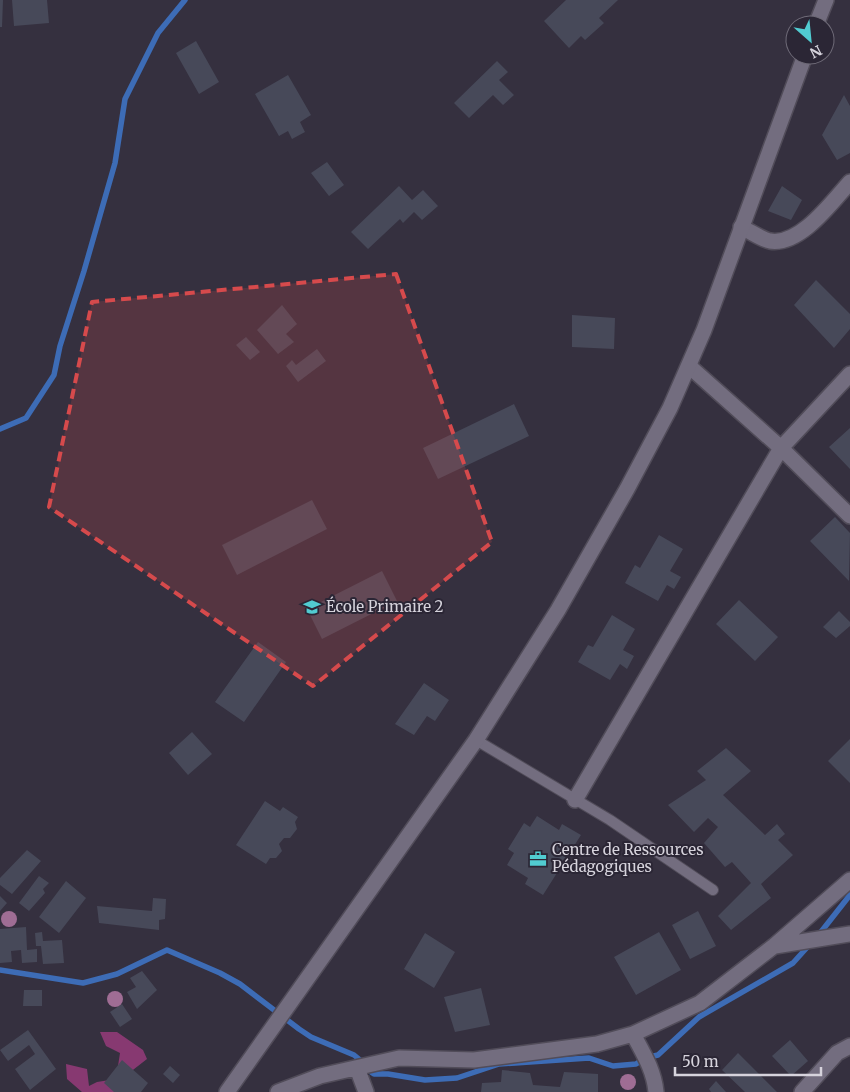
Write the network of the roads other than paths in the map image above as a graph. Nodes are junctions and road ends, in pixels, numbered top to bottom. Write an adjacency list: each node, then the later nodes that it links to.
1 (826, 0): 2 (street)
2 (820, 15)
3 (801, 65): 5 (street)
4 (850, 182): 5 (street)
5 (741, 227): 6 (street)
6 (689, 366): 8 (street); 10 (street)
7 (850, 374): 8 (street)
8 (781, 448): 9 (street); 11 (street)
9 (850, 516)
10 (476, 740): 11 (lane); 19 (street)
11 (575, 800): 13 (lane)
12 (850, 880): 15 (street)
13 (713, 890)
14 (850, 934): 15 (street)
15 (774, 946): 16 (street)
16 (633, 1034): 18 (street); 22 (street)
17 (850, 1046): 23 (street)
18 (356, 1068): 20 (street); 21 (street)
19 (227, 1092)
20 (278, 1092)
21 (366, 1092)
22 (656, 1092)
23 (802, 1092)

